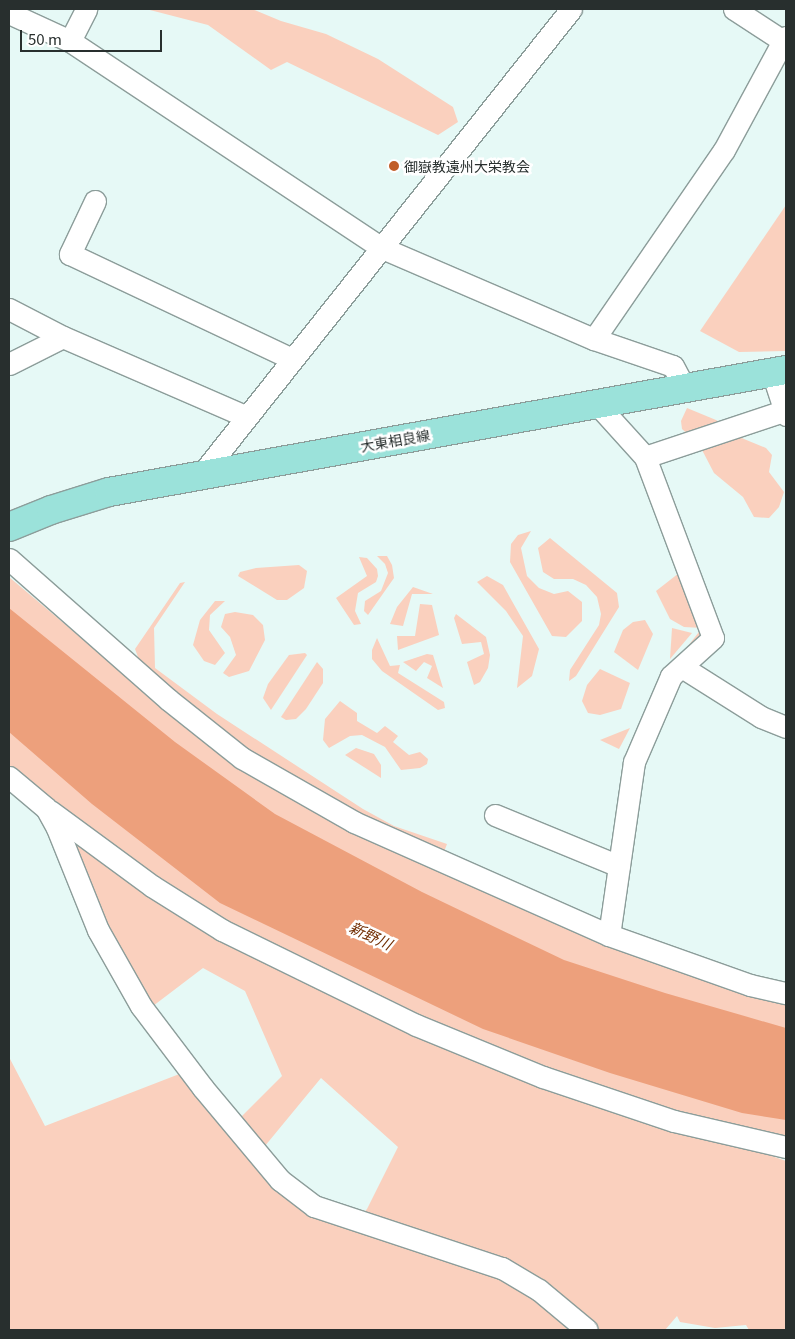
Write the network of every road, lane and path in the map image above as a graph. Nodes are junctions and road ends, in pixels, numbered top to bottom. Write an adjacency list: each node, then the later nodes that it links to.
1 (86, 9): 6 (street)
2 (571, 9): 8 (street)
3 (734, 9): 5 (street)
4 (9, 13): 6 (street)
5 (785, 39): 11 (street)
6 (70, 41): 8 (street)
7 (95, 201): 12 (street)
8 (380, 247): 11 (street); 12 (street)
9 (9, 309): 10 (street)
10 (63, 337): 13 (street); 18 (street)
11 (594, 339): 15 (street)
12 (292, 359): 18 (street)
13 (9, 364)
14 (779, 371): 15 (main road, 大東相良線); 17 (street)
15 (684, 389): 16 (main road, 大東相良線)
16 (597, 404): 19 (street); 20 (main road, 大東相良線)
17 (785, 413): 19 (street)
18 (245, 416): 20 (street)
19 (645, 457): 23 (street)
20 (201, 475): 21 (main road, 大東相良線)
21 (9, 527)
22 (9, 559): 29 (street)
23 (682, 667): 24 (street); 28 (street)
24 (786, 727)
25 (9, 777): 26 (street)
26 (46, 808): 31 (street); 32 (street)
27 (495, 816): 28 (street)
28 (619, 866): 29 (street)
29 (608, 936): 30 (street)
30 (786, 993)
31 (786, 1147)
32 (587, 1330)

